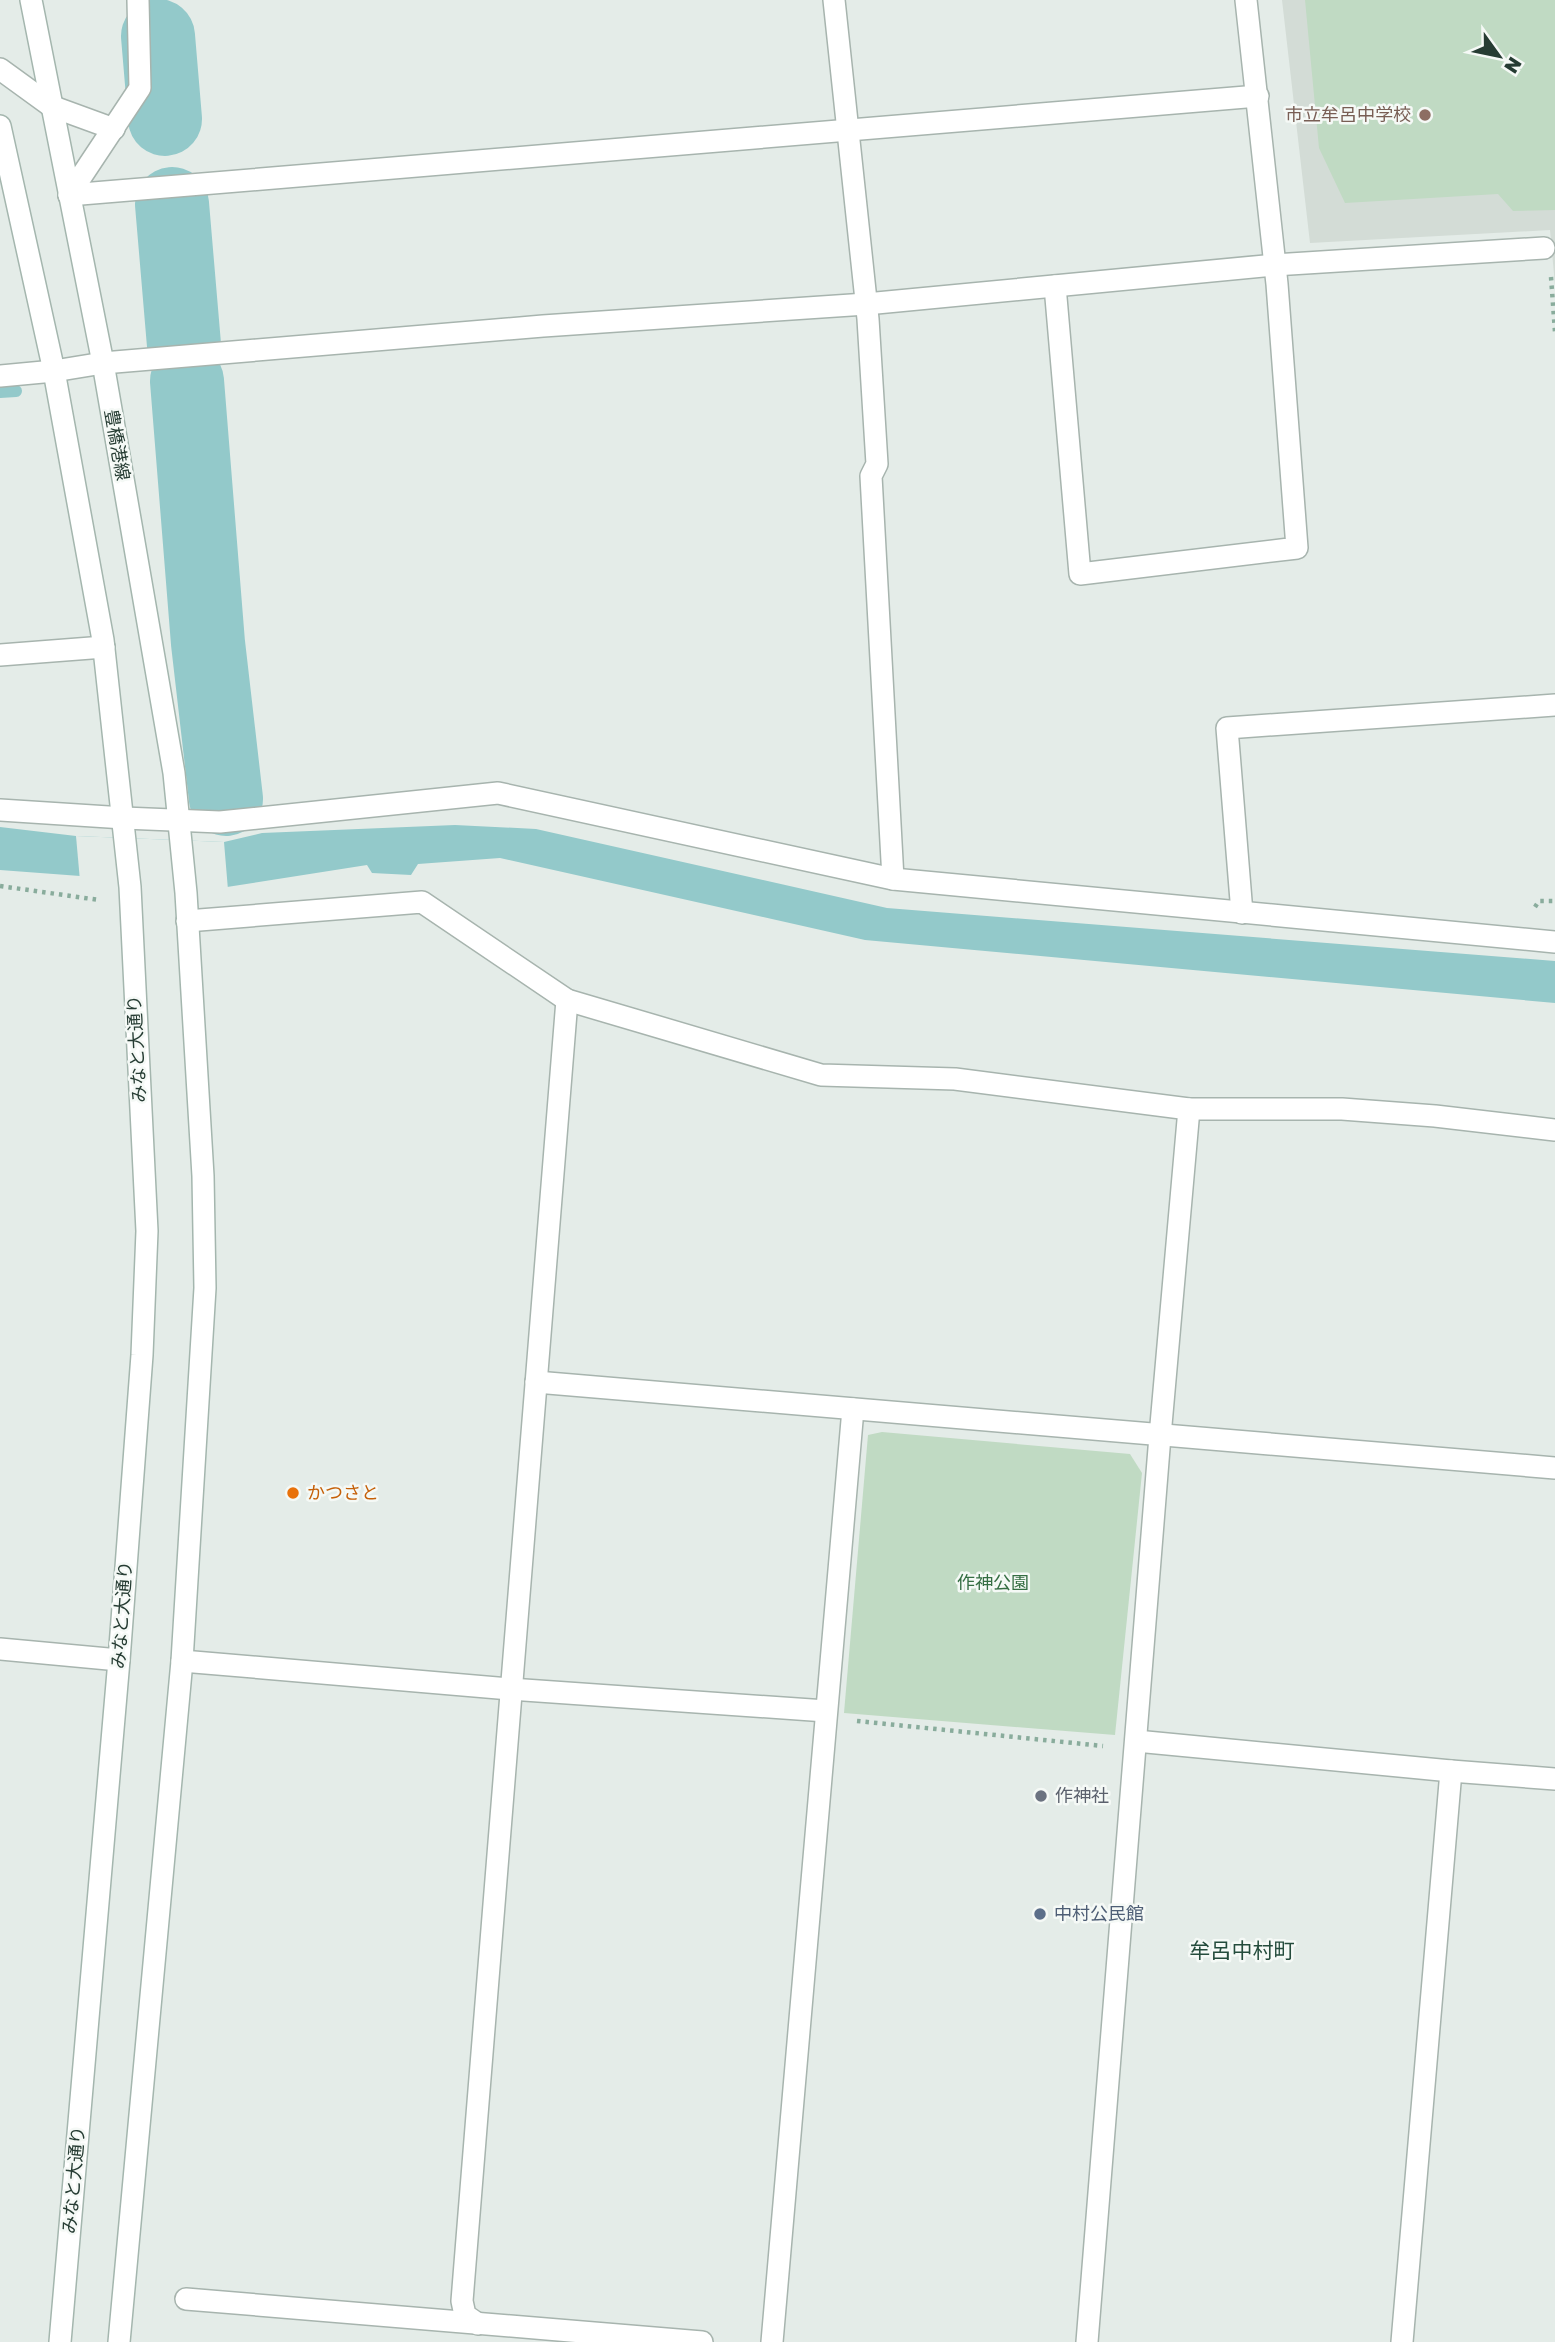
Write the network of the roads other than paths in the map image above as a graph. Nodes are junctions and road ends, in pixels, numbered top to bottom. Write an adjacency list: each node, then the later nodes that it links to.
1 (31, 0): 7 (street, 豊橋港線)
2 (138, 0): 9 (street)
3 (834, 0): 10 (street)
4 (1246, 0): 6 (street)
5 (0, 69): 7 (street)
6 (1258, 96): 10 (street); 13 (street)
7 (51, 106): 9 (street); 11 (street, 豊橋港線)
8 (0, 126): 17 (street)
9 (114, 129): 11 (street)
10 (848, 130): 11 (street); 15 (street)
11 (69, 195): 16 (street, 豊橋港線)
12 (1544, 248): 13 (street)
13 (1274, 265): 14 (street); 14 (street)
14 (1055, 286): 15 (street)
15 (866, 304): 16 (street); 25 (street)
16 (103, 363): 17 (street); 24 (street, 豊橋港線)
17 (54, 371): 18 (street); 19 (street)
18 (0, 376)
19 (104, 647): 20 (street); 23 (street)
20 (0, 655)
21 (1555, 705): 26 (street)
22 (0, 810): 23 (street)
23 (125, 826): 24 (street); 37 (street, みなと大通り)
24 (181, 830): 25 (street); 27 (street, 豊橋港線)
25 (893, 879): 26 (street)
26 (1242, 913): 28 (street)
27 (187, 921): 29 (street); 38 (street)
28 (1555, 942)
29 (567, 1000): 30 (street); 32 (street)
30 (1189, 1109): 31 (street); 34 (street)
31 (1555, 1130)
32 (536, 1382): 33 (street); 39 (street)
33 (853, 1409): 34 (street); 40 (street)
34 (1160, 1436): 35 (street); 41 (street)
35 (1555, 1468)
36 (0, 1649): 37 (street)
37 (119, 1660): 46 (street, みなと大通り)
38 (183, 1661): 39 (street); 47 (street)
39 (510, 1689): 40 (street); 45 (street)
40 (826, 1715): 49 (street)
41 (1136, 1745): 42 (street); 50 (street)
42 (1451, 1771): 43 (street); 51 (street)
43 (1555, 1779)
44 (186, 2299): 45 (street)
45 (478, 2324): 48 (street)
46 (60, 2342)
47 (119, 2342)
48 (702, 2342)
49 (772, 2342)
50 (1087, 2342)
51 (1402, 2342)

